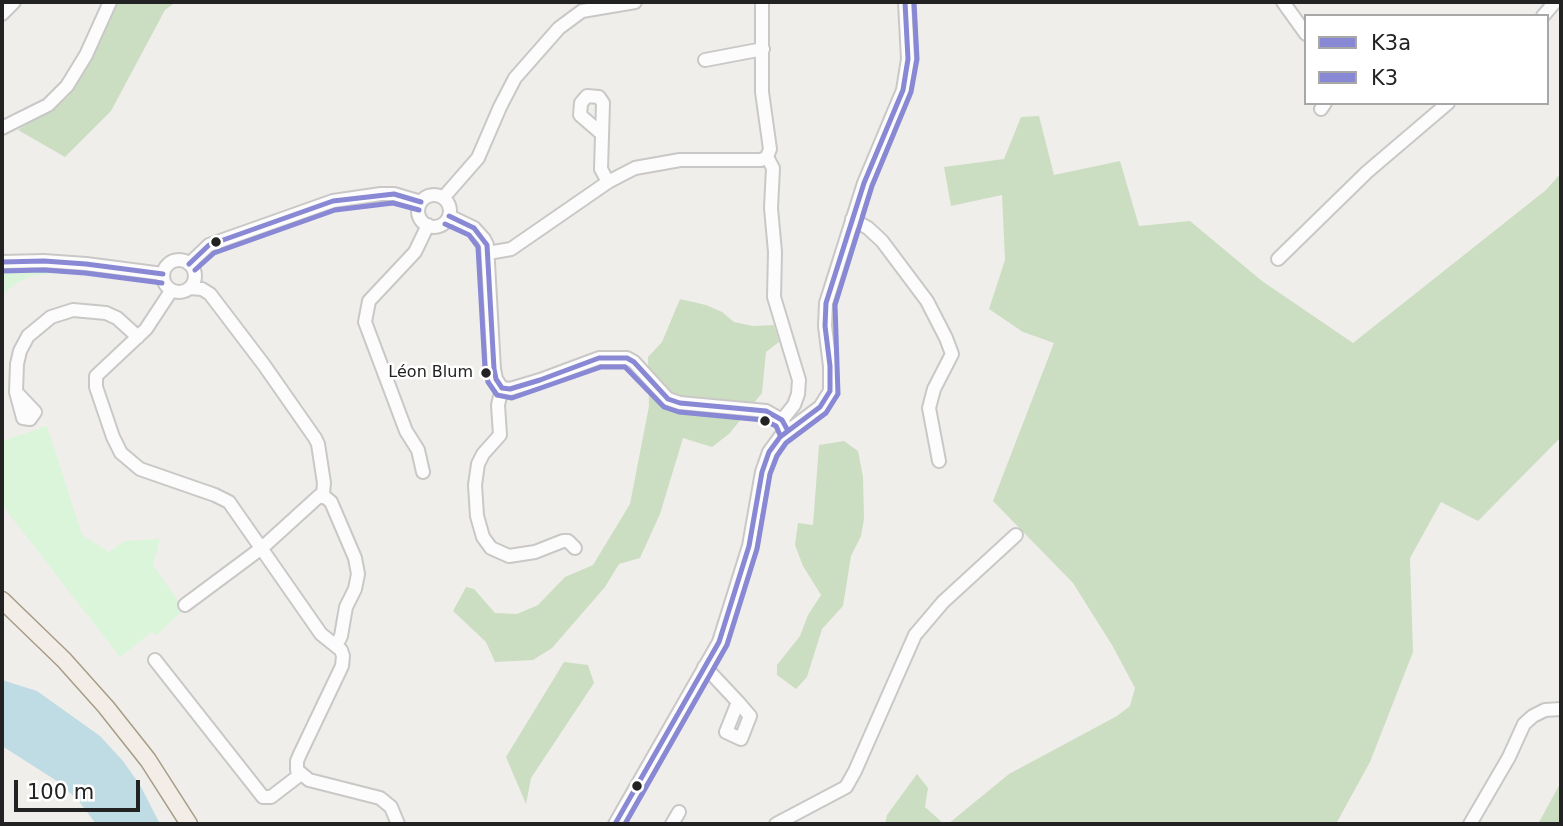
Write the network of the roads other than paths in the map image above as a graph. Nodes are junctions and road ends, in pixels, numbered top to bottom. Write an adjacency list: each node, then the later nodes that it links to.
1 (14, 2): 7 (street)
2 (110, 2): 12 (street)
3 (635, 2): 16 (street)
4 (762, 2): 9 (street)
5 (905, 2): 19 (street)
6 (1283, 2): 8 (street)
7 (2, 14)
8 (1304, 31)
9 (764, 49): 10 (street); 14 (street)
10 (705, 60)
11 (1446, 105): 23 (street)
12 (2, 128)
13 (602, 134): 15 (street)
14 (767, 157): 15 (street); 32 (street)
15 (608, 182): 22 (street)
16 (443, 198): 17 (street); 18 (street)
17 (421, 202): 20 (street); 25 (street)
18 (449, 216): 20 (street); 22 (street)
19 (852, 219): 32 (street); 33 (street)
20 (428, 225): 34 (street)
21 (520, 252): 22 (street)
22 (495, 253): 30 (street)
23 (1278, 259)
24 (2, 262): 26 (street)
25 (188, 264): 26 (street); 27 (street)
26 (163, 274): 28 (street)
27 (190, 288): 28 (street); 35 (street)
28 (171, 291): 29 (street)
29 (138, 337): 31 (street); 37 (street)
30 (502, 388): 32 (street); 38 (street)
31 (16, 392)
32 (785, 426): 43 (street)
33 (939, 461)
34 (423, 472)
35 (318, 497): 37 (street); 41 (street)
36 (1016, 535): 52 (street)
37 (263, 547): 40 (street); 41 (street)
38 (575, 548)
39 (2, 600): 48 (main road)
40 (185, 605)
41 (336, 646): 46 (street)
42 (155, 660): 46 (street)
43 (704, 667): 44 (street); 50 (street)
44 (738, 702)
45 (1561, 709): 53 (street)
46 (301, 774): 49 (street)
47 (679, 812): 51 (street)
48 (188, 824)
49 (398, 824)
50 (615, 824)
51 (672, 824)
52 (776, 824)
53 (1470, 824)

